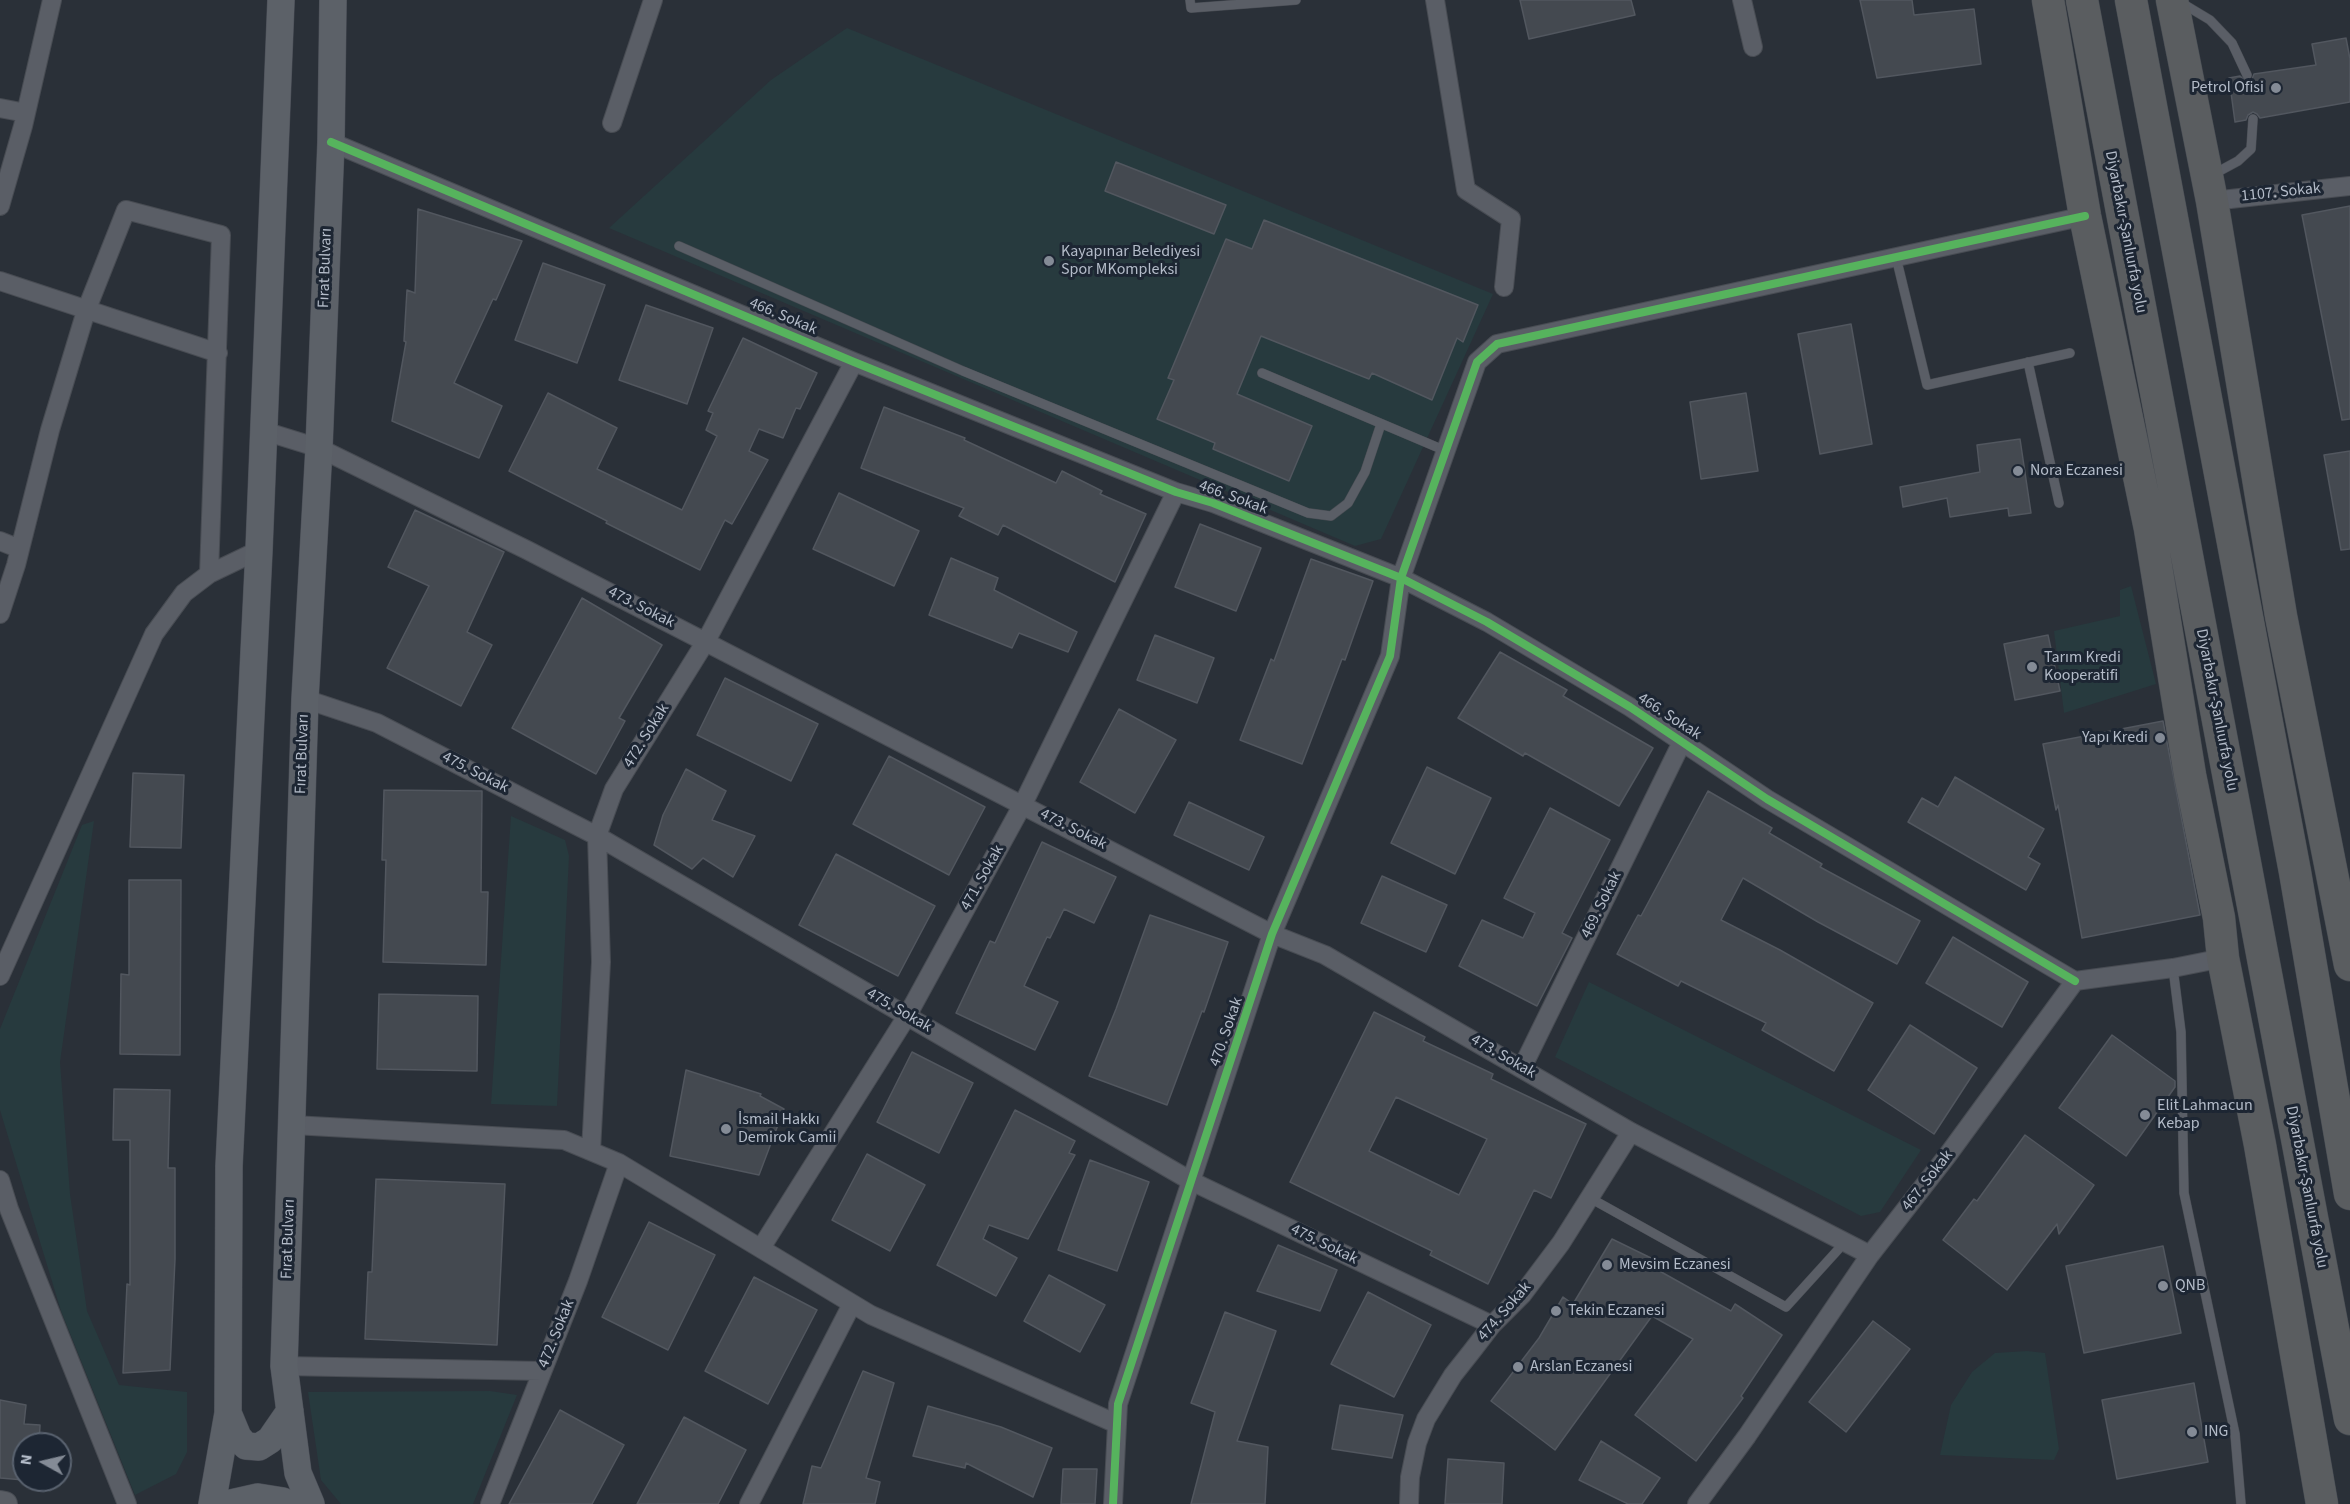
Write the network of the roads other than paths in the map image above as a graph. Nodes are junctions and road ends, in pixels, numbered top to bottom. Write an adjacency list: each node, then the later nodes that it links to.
1 (52, 0): 16 (street)
2 (281, 0): 37 (main road)
3 (333, 0): 19 (main road, Fırat Bulvarı)
4 (653, 0): 18 (street)
5 (1190, 0): 6 (lane)
6 (1296, 0)
7 (1435, 0): 27 (street)
8 (1742, 0): 13 (street)
9 (2048, 0): 23 (highway)
10 (2082, 0): 29 (highway, Diyarbakır-Şanlıurfa yolu)
11 (2131, 0): 42 (highway)
12 (2174, 0): 14 (lane); 21 (highway)
13 (1754, 47)
14 (2247, 75)
15 (0, 108): 16 (street)
16 (26, 113): 22 (street)
17 (2253, 119): 21 (lane)
18 (612, 123)
19 (331, 142): 32 (street, 466. Sokak); 38 (main road, Fırat Bulvarı)
20 (2350, 186): 21 (street, 1107. Sokak)
21 (2210, 189): 35 (highway)
22 (0, 206)
23 (2085, 216): 25 (street, 470. Sokak); 43 (highway)
24 (679, 246): 36 (lane)
25 (1896, 257): 33 (lane); 39 (street, 470. Sokak)
26 (0, 281): 28 (street)
27 (1504, 287)
28 (86, 310): 30 (street); 30 (street); 45 (street)
29 (2141, 317): 43 (highway); 81 (highway, Diyarbakır-Şanlıurfa yolu)
30 (218, 353): 47 (street)
31 (2070, 353): 33 (lane)
32 (854, 362): 40 (street, 466. Sokak); 50 (street, 472. Sokak)
33 (2028, 362): 41 (lane)
34 (1262, 373): 36 (lane)
35 (2246, 396): 42 (highway); 55 (highway)
36 (1382, 424): 39 (lane)
37 (264, 431): 38 (street, 473. Sokak); 46 (main road)
38 (319, 448): 50 (street, 473. Sokak); 51 (main road, Fırat Bulvarı)
39 (1446, 451): 48 (street, 470. Sokak)
40 (1176, 492): 48 (street, 466. Sokak); 53 (street, 471. Sokak)
41 (2059, 503)
42 (2230, 525): 70 (highway)
43 (2150, 529): 57 (highway)
44 (0, 541): 45 (street)
45 (20, 549): 49 (street)
46 (260, 550): 47 (street); 80 (main road)
47 (209, 574): 60 (street)
48 (1401, 578): 52 (street, 466. Sokak); 56 (street, 470. Sokak)
49 (0, 613)
50 (706, 641): 53 (street, 473. Sokak); 54 (street, 472. Sokak)
51 (305, 699): 54 (street, 475. Sokak); 64 (main road, Fırat Bulvarı)
52 (1682, 742): 61 (street, 466. Sokak); 63 (street, 469. Sokak)
53 (1023, 804): 56 (street, 473. Sokak); 62 (street, 471. Sokak)
54 (597, 836): 62 (street, 475. Sokak); 66 (street, 472. Sokak)
55 (2346, 922): 58 (highway)
56 (1272, 934): 63 (street, 473. Sokak); 69 (street, 470. Sokak)
57 (2223, 958): 59 (street); 96 (highway)
58 (2350, 965)
59 (2173, 968): 61 (street); 95 (lane)
60 (0, 976)
61 (2075, 981): 74 (street, 467. Sokak)
62 (907, 1016): 69 (street, 475. Sokak); 73 (street, 471. Sokak)
63 (1522, 1068): 65 (street, 473. Sokak)
64 (293, 1125): 66 (street); 77 (main road, Fırat Bulvarı)
65 (1631, 1132): 71 (street, 474. Sokak); 72 (street, 473. Sokak)
66 (591, 1151): 67 (street)
67 (620, 1163): 73 (street); 78 (street, 472. Sokak)
68 (0, 1180): 85 (street)
69 (1191, 1181): 76 (street, 475. Sokak); 82 (street, 470. Sokak)
70 (2350, 1194)
71 (1590, 1198): 72 (lane); 76 (street, 474. Sokak)
72 (1845, 1242): 74 (street, 473. Sokak)
73 (761, 1248): 75 (street)
74 (1870, 1255): 94 (street, 467. Sokak)
75 (852, 1304): 82 (street); 91 (street)
76 (1492, 1325): 93 (street, 474. Sokak)
77 (284, 1366): 78 (street); 79 (main road, Fırat Bulvarı)
78 (542, 1371): 90 (street, 472. Sokak)
79 (290, 1411): 80 (main road); 89 (main road, Fırat Bulvarı)
80 (228, 1413): 86 (main road)
81 (2350, 1419)
82 (1117, 1424): 92 (street, 470. Sokak)
83 (0, 1503): 84 (main road)
84 (5, 1504)
85 (127, 1504)
86 (212, 1504)
87 (227, 1504): 88 (main road)
88 (288, 1504)
89 (311, 1504)
90 (490, 1504)
91 (749, 1504)
92 (1113, 1504)
93 (1409, 1504)
94 (1697, 1504)
95 (2241, 1504)
96 (2322, 1504)

